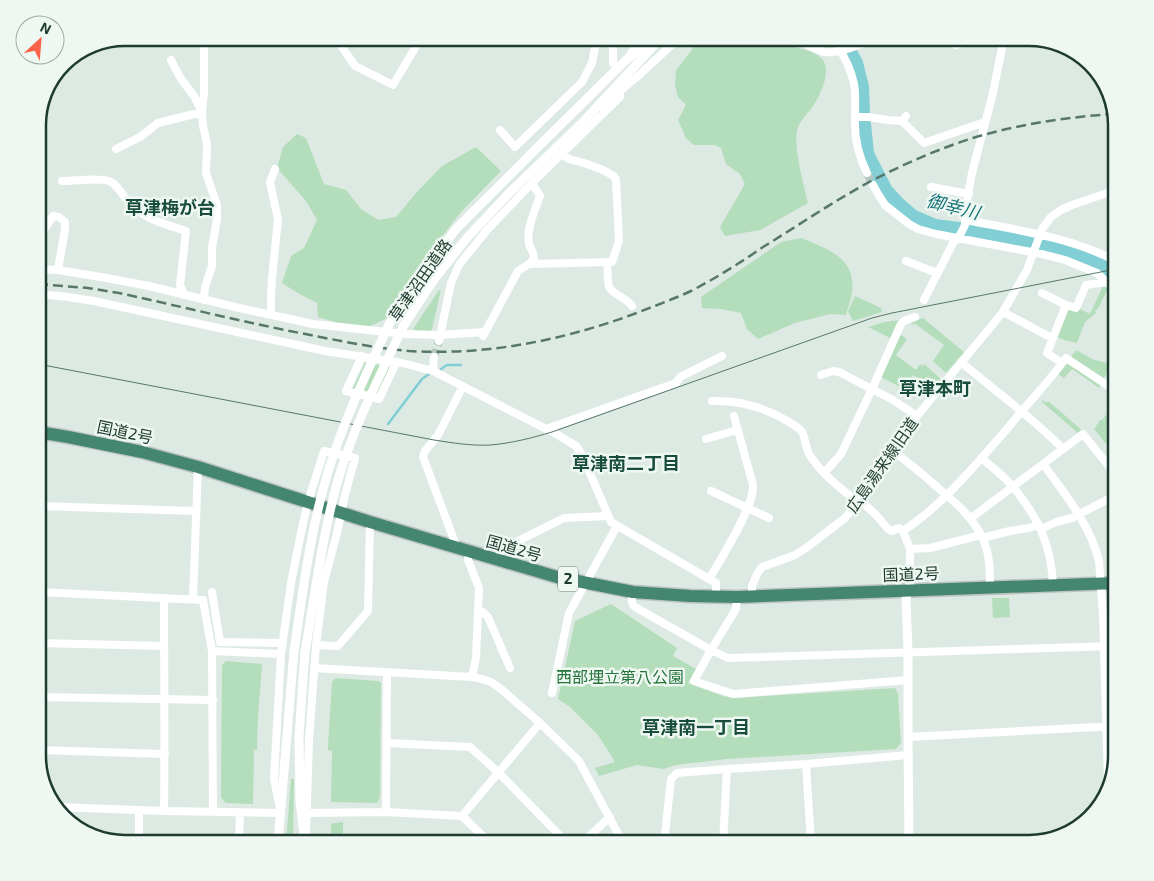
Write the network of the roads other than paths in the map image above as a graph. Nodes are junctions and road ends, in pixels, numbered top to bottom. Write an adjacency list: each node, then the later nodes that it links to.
1 (204, 46): 19 (street)
2 (341, 46): 3 (street)
3 (416, 46)
4 (595, 46): 23 (street)
5 (613, 46): 17 (street)
6 (636, 46): 16 (street)
7 (643, 46): 16 (street, 草津沼田道路)
8 (653, 46): 22 (street, 草津沼田道路)
9 (671, 46): 22 (street)
10 (810, 46): 14 (street)
11 (842, 46): 14 (street)
12 (854, 46): 14 (street)
13 (1003, 46): 21 (street)
14 (845, 49): 20 (street)
15 (171, 60): 19 (street)
16 (624, 62): 158 (street, 草津沼田道路, bridge)
17 (613, 63)
18 (620, 94): 25 (street)
19 (202, 112): 24 (street); 50 (street)
20 (856, 117): 21 (street); 27 (street)
21 (985, 122): 33 (street)
22 (581, 124): 166 (street, 草津沼田道路, bridge)
23 (500, 130)
24 (116, 149)
25 (562, 154): 29 (street); 41 (street)
26 (275, 169): 55 (street)
27 (867, 173)
28 (62, 181): 48 (street)
29 (532, 183): 42 (street); 57 (street)
30 (873, 185): 37 (street)
31 (931, 187): 33 (street)
32 (1108, 193): 36 (street, 広島湯来線旧道)
33 (968, 194): 34 (street)
34 (966, 220): 36 (street); 37 (street)
35 (46, 226): 44 (street)
36 (1040, 235): 38 (street, 広島湯来線旧道); 39 (street)
37 (959, 236): 38 (street); 45 (street)
38 (1035, 250): 46 (street); 54 (street, 広島湯来線旧道)
39 (1108, 257)
40 (906, 261): 45 (street)
41 (607, 262): 42 (street); 53 (street)
42 (529, 264): 57 (street)
43 (46, 269): 44 (street)
44 (58, 270): 48 (street)
45 (937, 273): 51 (street)
46 (1107, 282): 52 (street)
47 (1042, 293): 52 (street)
48 (184, 294): 50 (street)
49 (46, 295): 59 (street)
50 (204, 300): 55 (street)
51 (924, 300)
52 (1066, 305): 58 (street)
53 (632, 306)
54 (1003, 312): 58 (street); 63 (street, 広島湯来線旧道)
55 (271, 315): 57 (street)
56 (915, 318): 69 (street)
57 (439, 338)
58 (1052, 338): 64 (street)
59 (362, 356): 62 (street); 62 (street)
60 (722, 356): 74 (street)
61 (434, 357): 65 (street)
62 (396, 362): 65 (street)
63 (961, 362): 71 (street); 73 (street, 広島湯来線旧道)
64 (1062, 363): 68 (street); 71 (street)
65 (432, 370): 67 (street)
66 (821, 375): 69 (street)
67 (463, 386): 74 (street); 104 (street)
68 (1108, 386)
69 (872, 389): 73 (street); 84 (street)
70 (712, 401): 84 (street)
71 (1022, 411): 78 (street); 80 (street)
72 (734, 416): 75 (street)
73 (917, 416): 79 (street, 広島湯来線旧道)
74 (546, 429): 96 (street)
75 (737, 430): 77 (street); 92 (street)
76 (46, 433): 83 (highway, 国道2号 / 2)
77 (706, 440)
78 (1063, 449): 81 (street); 82 (street)
79 (892, 450): 87 (street); 89 (street, 広島湯来線旧道)
80 (981, 458): 85 (street); 87 (street)
81 (1043, 464): 85 (street); 95 (street)
82 (1108, 465)
83 (198, 467): 90 (highway, 国道2号 / 2); 93 (street)
84 (824, 473): 89 (street)
85 (1012, 486): 98 (street); 101 (street)
86 (711, 491): 92 (street)
87 (947, 495): 98 (street); 102 (street)
88 (1108, 499): 95 (street)
89 (859, 501): 102 (street); 117 (street, 広島湯来線旧道)
90 (308, 502): 94 (highway, 国道2号 / 2); 94 (street); 124 (street)
91 (46, 506): 93 (street)
92 (748, 508): 97 (street); 107 (street)
93 (196, 511): 121 (street)
94 (340, 513): 99 (highway, 国道2号 / 2); 125 (street)
95 (1079, 514): 101 (street); 109 (street)
96 (608, 516): 100 (street); 106 (street)
97 (770, 518)
98 (971, 518): 103 (street)
99 (370, 522): 104 (highway, 国道2号 / 2); 125 (street)
100 (617, 526): 107 (street); 108 (street)
101 (1040, 527): 103 (street); 111 (street)
102 (903, 531): 105 (street)
103 (981, 536): 105 (street); 112 (street)
104 (463, 549): 106 (highway, 国道2号 / 2); 122 (street)
105 (910, 549): 113 (street)
106 (496, 559): 108 (highway, 国道2号 / 2)
107 (709, 579): 118 (street)
108 (586, 583): 116 (highway, 国道2号 / 2); 138 (street)
109 (1102, 584): 110 (highway, 国道2号 / 2); 111 (highway, 国道2号 / 2); 127 (street)
110 (1108, 584)
111 (1053, 586): 112 (highway, 国道2号 / 2)
112 (990, 588): 113 (highway, 国道2号 / 2)
113 (908, 590): 117 (highway, 国道2号 / 2); 131 (street)
114 (46, 592): 120 (street)
115 (212, 592): 124 (street)
116 (633, 592): 118 (highway, 国道2号 / 2); 129 (street)
117 (752, 596): 119 (highway, 国道2号 / 2)
118 (716, 597): 119 (highway, 国道2号 / 2)
119 (737, 597): 129 (street)
120 (164, 598): 121 (street); 126 (street)
121 (193, 599): 130 (street)
122 (478, 612): 134 (street); 136 (street)
123 (46, 643): 126 (street)
124 (283, 643): 132 (street)
125 (316, 645): 133 (street)
126 (164, 646): 140 (street)
127 (1104, 647): 128 (street); 131 (street); 143 (street)
128 (1108, 647)
129 (711, 650): 131 (street); 137 (street)
130 (212, 652): 132 (street); 141 (street)
131 (908, 652): 137 (street)
132 (281, 654): 158 (street)
133 (314, 668): 135 (street); 160 (street)
134 (510, 668)
135 (387, 673): 136 (street); 145 (street)
136 (472, 677): 142 (street)
137 (908, 680): 144 (street)
138 (552, 693)
139 (46, 696): 140 (street)
140 (164, 700): 141 (street); 147 (street)
141 (213, 700): 156 (street)
142 (540, 724): 152 (street); 162 (street)
143 (1107, 726): 144 (street); 149 (street)
144 (908, 737): 148 (street)
145 (387, 743): 152 (street); 159 (street)
146 (46, 750): 147 (street)
147 (165, 754): 155 (street)
148 (908, 755): 150 (street); 175 (street)
149 (1108, 759)
150 (806, 764): 151 (street); 174 (street)
151 (727, 769): 172 (street); 173 (street)
152 (499, 773): 161 (street); 169 (street)
153 (65, 807): 154 (street)
154 (139, 810): 155 (street); 163 (street)
155 (164, 811): 156 (street)
156 (213, 812): 157 (street)
157 (240, 812): 158 (street); 164 (street)
158 (281, 812): 165 (street, 草津沼田道路)
159 (386, 812): 160 (street); 161 (street)
160 (308, 813): 167 (street)
161 (462, 816): 168 (street)
162 (610, 817): 170 (street); 171 (street)
163 (139, 835)
164 (239, 835)
165 (279, 835)
166 (304, 835)
167 (306, 835)
168 (481, 835)
169 (558, 835)
170 (591, 835)
171 (619, 835)
172 (665, 835)
173 (723, 835)
174 (810, 835)
175 (909, 835)

